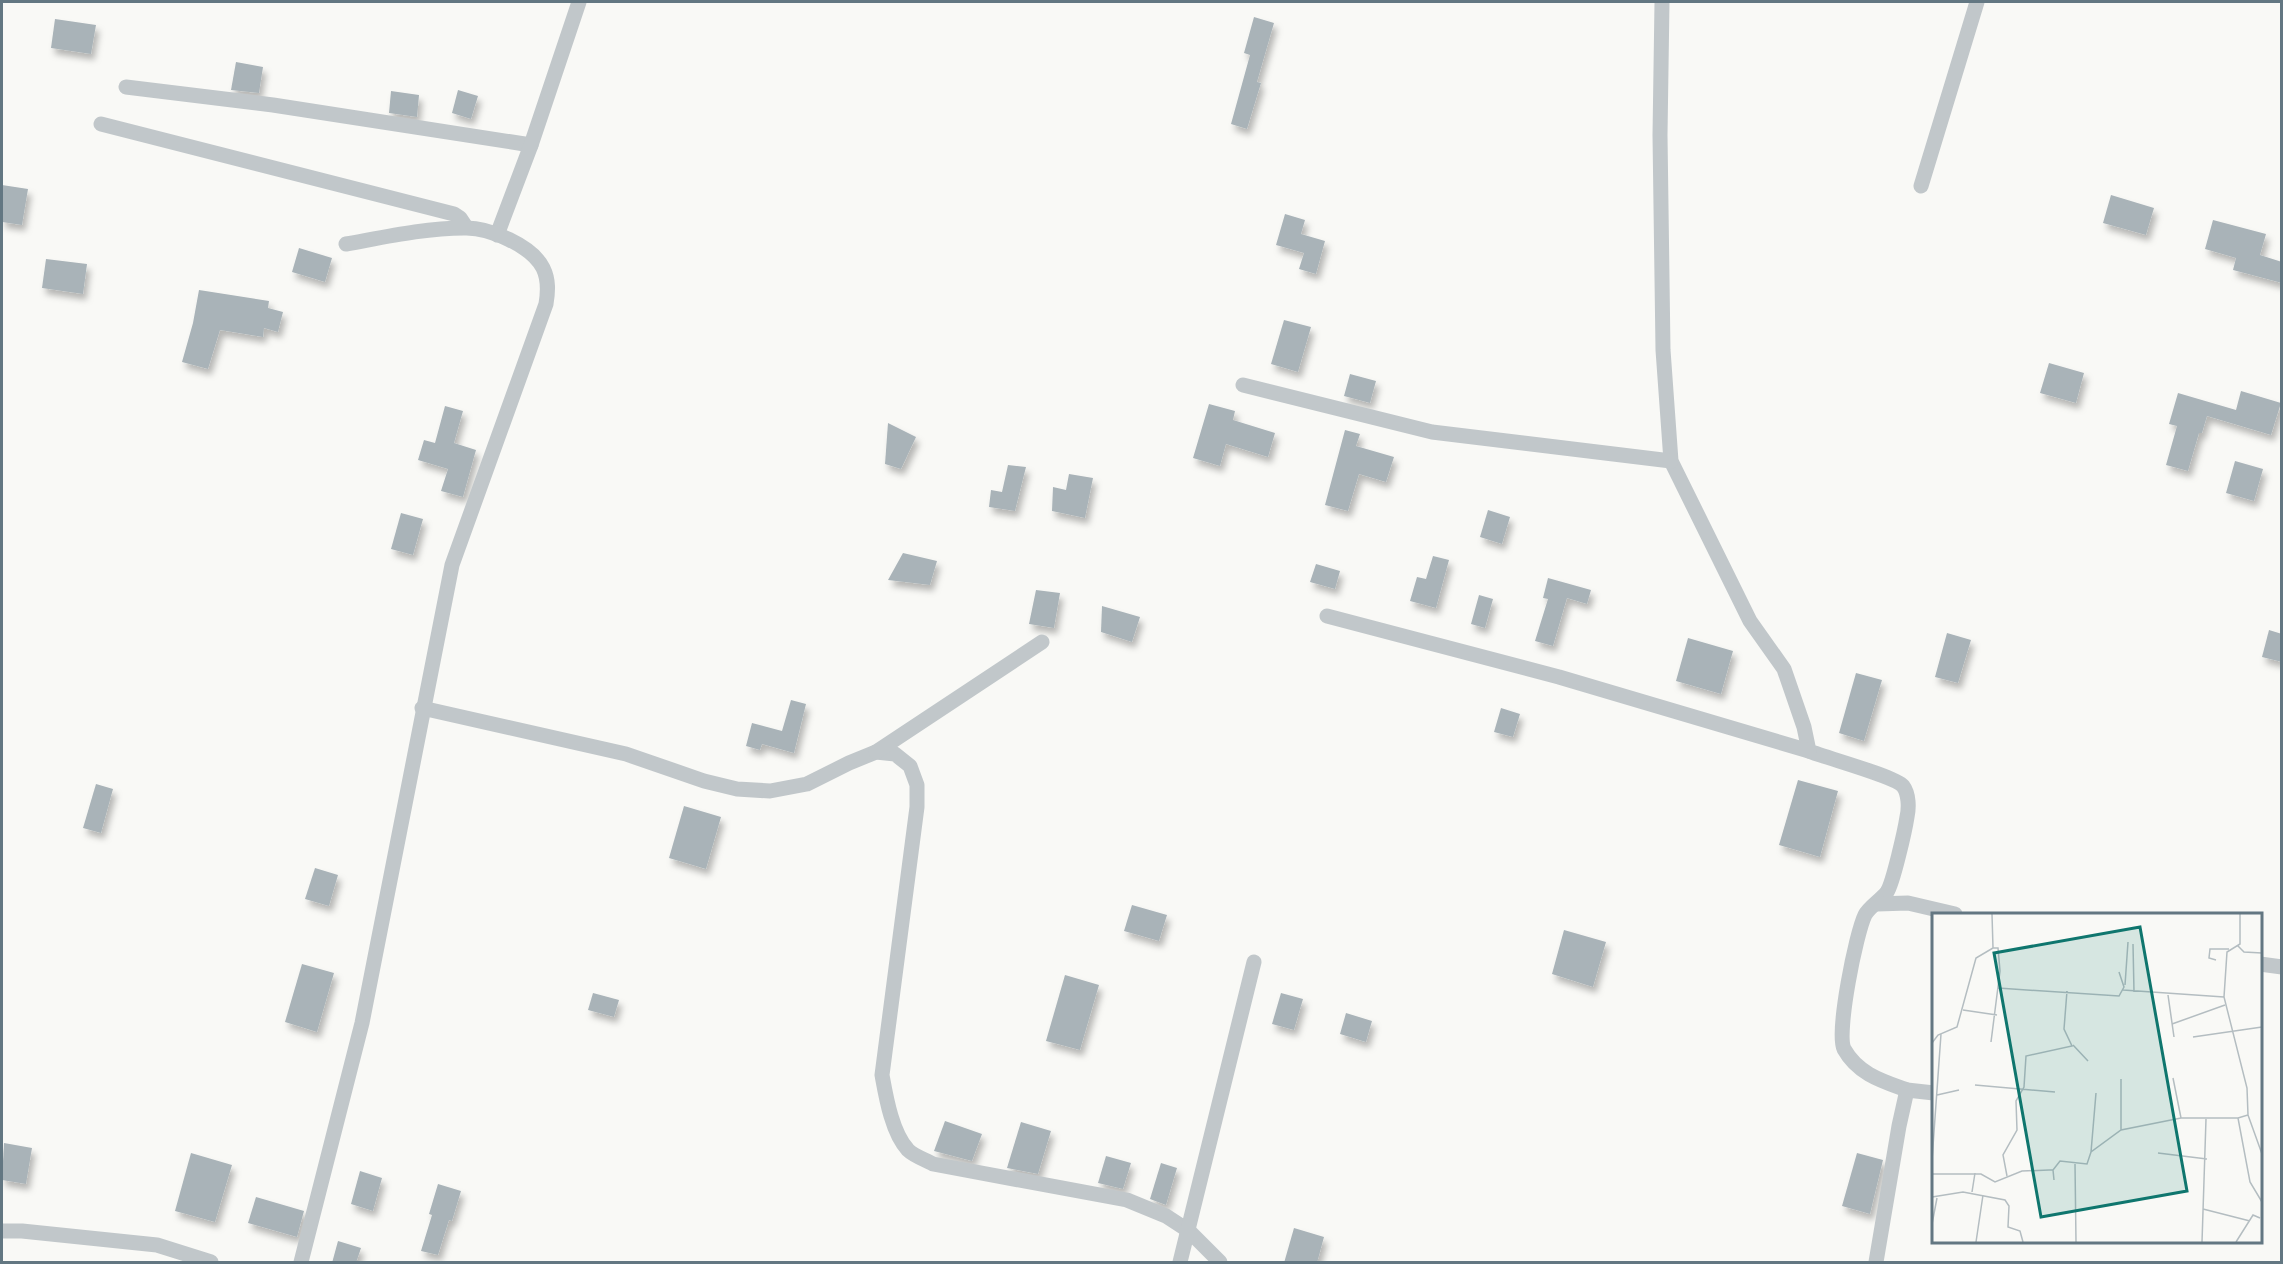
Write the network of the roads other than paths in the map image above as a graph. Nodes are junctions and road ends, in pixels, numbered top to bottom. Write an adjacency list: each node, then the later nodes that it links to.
1 (579, 2): 6 (street)
2 (1662, 2): 12 (street)
3 (1977, 2): 7 (street)
4 (126, 87): 6 (street)
5 (101, 124): 8 (street)
6 (531, 145): 9 (street)
7 (1921, 186)
8 (466, 227): 9 (street); 10 (street)
9 (498, 235): 15 (street)
10 (346, 244)
11 (1244, 385): 12 (street)
12 (1671, 461): 16 (street)
13 (1327, 616): 16 (street)
14 (1042, 642): 17 (street)
15 (422, 708): 17 (street); 28 (street)
16 (1809, 751): 18 (street)
17 (876, 752): 26 (street)
18 (1877, 904): 19 (street); 23 (street)
19 (1947, 913)
20 (1254, 962): 26 (street)
21 (2262, 964): 22 (street)
22 (2282, 967)
23 (1907, 1090): 24 (street); 31 (street)
24 (1932, 1093)
25 (2, 1231): 27 (street)
26 (1189, 1231): 29 (street); 30 (street)
27 (211, 1263)
28 (301, 1263)
29 (1180, 1263)
30 (1220, 1263)
31 (1876, 1263)

